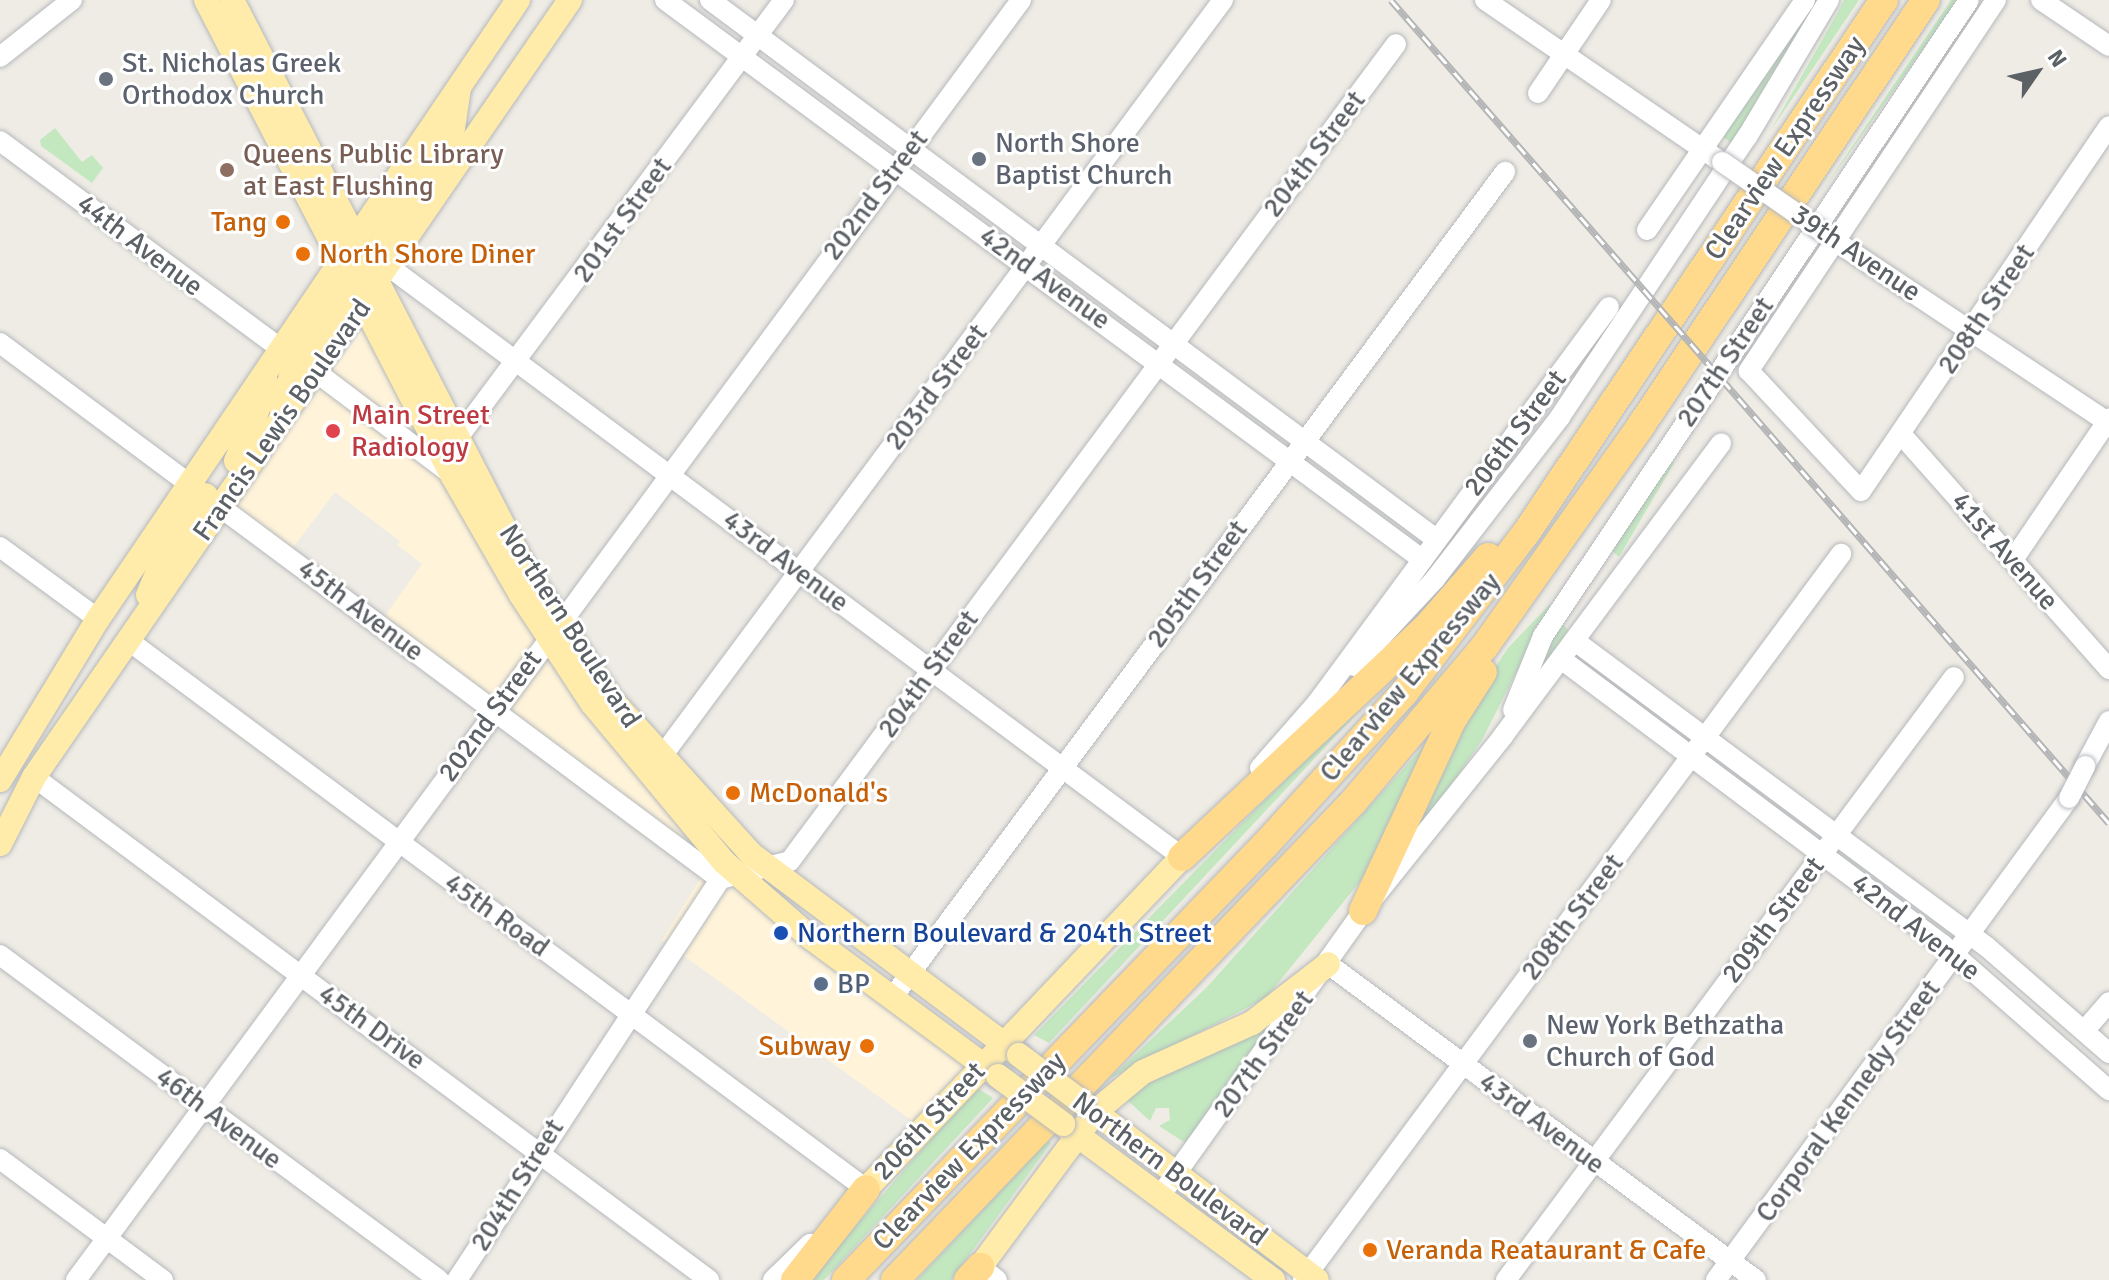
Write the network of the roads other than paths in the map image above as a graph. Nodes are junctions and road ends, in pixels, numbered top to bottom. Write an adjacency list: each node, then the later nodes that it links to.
1 (72, 0): 26 (street)
2 (206, 0): 41 (main road, Northern Boulevard)
3 (232, 0): 41 (main road, Northern Boulevard)
4 (518, 0): 41 (main road, Francis Lewis Boulevard)
5 (570, 0): 41 (main road, Francis Lewis Boulevard)
6 (665, 0): 27 (street, 42nd Avenue)
7 (710, 0): 22 (street, 42nd Avenue)
8 (784, 0): 22 (street, 201st Street)
9 (1021, 0): 34 (street, 202nd Street)
10 (1223, 0): 39 (street, 203rd Street)
11 (1485, 0): 25 (street, 39th Avenue)
12 (1601, 0): 25 (street)
13 (1805, 0): 33 (street)
14 (1829, 0): 76 (street)
15 (1876, 0): 30 (highway)
16 (1884, 0): 30 (highway, Clearview Expressway)
17 (1926, 0): 29 (highway, Clearview Expressway)
18 (1938, 0): 29 (highway)
19 (1969, 0): 79 (street, 207th Street)
20 (1996, 0): 38 (street)
21 (2041, 0): 24 (street)
22 (758, 36): 27 (street, 201st Street); 34 (street, 42nd Avenue)
23 (1396, 44): 46 (street, 204th Street)
24 (2109, 46)
25 (1564, 55): 28 (street); 33 (street, 39th Avenue)
26 (0, 57)
27 (742, 57): 35 (street, 42nd Avenue); 48 (street, 201st Street)
28 (1538, 93)
29 (1848, 116): 53 (highway, Clearview Expressway)
30 (1800, 126): 44 (highway, Clearview Expressway)
31 (2109, 126): 43 (street, 208th Street)
32 (0, 141): 47 (street, 44th Avenue)
33 (1700, 147): 37 (street); 38 (street, 39th Avenue, bridge)
34 (910, 148): 35 (street, 202nd Street); 39 (street, 42nd Avenue)
35 (894, 168): 40 (street, 42nd Avenue); 59 (street, 202nd Street)
36 (1505, 172): 56 (street, 205th Street)
37 (1647, 230)
38 (1830, 238): 43 (street, 39th Avenue); 54 (street, 208th Street)
39 (1040, 246): 40 (street, 203rd Street); 46 (street, 42nd Avenue)
40 (1027, 265): 49 (street, 42nd Avenue); 67 (street, 203rd Street)
41 (362, 271): 47 (main road, Francis Lewis Boulevard); 48 (street, 43rd Avenue); 50 (main road, Francis Lewis Boulevard); 51 (main road); 55 (main road, Northern Boulevard); 60 (main road, Northern Boulevard)
42 (1609, 307): 62 (street, 206th Street)
43 (1971, 330): 52 (street, 39th Avenue); 54 (street, 208th Street)
44 (1662, 331): 91 (highway); 129 (highway, Clearview Expressway)
45 (0, 343): 61 (street, 45th Avenue)
46 (1172, 344): 49 (street, 204th Street); 56 (street, 42nd Avenue)
47 (281, 349): 61 (main road, Francis Lewis Boulevard)
48 (517, 361): 55 (street, 201st Street); 59 (street, 43rd Avenue)
49 (1158, 361): 58 (street, 42nd Avenue); 73 (street, 204th Street)
50 (316, 372): 51 (main road, Francis Lewis Boulevard); 60 (street)
51 (279, 421): 61 (main road, Francis Lewis Boulevard)
52 (2108, 421): 66 (street)
53 (1642, 424): 94 (highway); 130 (highway, Clearview Expressway)
54 (1901, 434): 66 (street, 41st Avenue)
55 (457, 439): 69 (main road, Northern Boulevard)
56 (1304, 439): 58 (street, 205th Street); 62 (street, 42nd Avenue)
57 (1721, 443): 71 (street)
58 (1289, 460): 65 (street, 42nd Avenue); 84 (street, 205th Street)
59 (669, 474): 67 (street, 43rd Avenue); 69 (street, 202nd Street)
60 (452, 475): 69 (main road, Northern Boulevard)
61 (208, 496): 68 (main road, Francis Lewis Boulevard); 70 (main road, Francis Lewis Boulevard); 77 (street, 45th Avenue)
62 (1436, 539): 65 (street, 206th Street)
63 (0, 547): 68 (street)
64 (1841, 554): 80 (street, 208th Street)
65 (1423, 560): 76 (street, Clearview Expressway)
66 (2013, 560): 74 (street, 41st Avenue)
67 (800, 571): 73 (street, 43rd Avenue); 83 (street, 203rd Street)
68 (98, 619): 82 (main road, Francis Lewis Boulevard)
69 (554, 629): 77 (street, 202nd Street); 83 (main road, Northern Boulevard); 83 (main road, Northern Boulevard)
70 (129, 641): 85 (main road, Francis Lewis Boulevard); 88 (street, 45th Road)
71 (1575, 641): 72 (street); 80 (street, 42nd Avenue)
72 (1561, 659): 79 (street); 81 (street, 42nd Avenue)
73 (932, 669): 84 (street, 43rd Avenue); 92 (street, 204th Street)
74 (2109, 669)
75 (1954, 677): 86 (street, 209th Street)
76 (1317, 703): 91 (street, Clearview Expressway)
77 (495, 711): 88 (street, 202nd Street); 93 (street, 45th Avenue)
78 (2109, 721): 95 (street, Corporal Kennedy Street, bridge)
79 (1503, 736): 94 (street)
80 (1705, 739): 81 (street, 208th Street); 86 (street, 42nd Avenue)
81 (1691, 757): 90 (street, 42nd Avenue); 107 (street, 208th Street)
82 (3, 764)
83 (656, 766): 87 (main road, Northern Boulevard)
84 (1062, 766): 91 (street, 43rd Avenue); 100 (street, 205th Street)
85 (34, 777): 89 (main road, Francis Lewis Boulevard); 99 (street, 45th Drive)
86 (1835, 836): 90 (street, 209th Street); 95 (street, 42nd Avenue)
87 (716, 838): 92 (main road, Northern Boulevard); 93 (main road, Northern Boulevard)
88 (398, 842): 99 (street, 202nd Street); 103 (street, 45th Road)
89 (0, 844)
90 (1822, 854): 97 (street, 42nd Avenue); 114 (street, 209th Street)
91 (1182, 857): 106 (main road, Clearview Expressway)
92 (767, 866): 93 (street, 204th Street); 100 (main road, Northern Boulevard)
93 (728, 876): 101 (main road, Northern Boulevard); 103 (street, 204th Street)
94 (1363, 911): 98 (street, 207th Street)
95 (1971, 935): 97 (street, Corporal Kennedy Street); 104 (street, 42nd Avenue)
96 (0, 955): 109 (street, 46th Avenue)
97 (1956, 955): 108 (street, 42nd Avenue); 119 (street, Corporal Kennedy Street)
98 (1328, 964): 107 (street, 43rd Avenue); 110 (main road); 115 (street, 207th Street)
99 (301, 974): 109 (street, 202nd Street); 112 (street, 45th Drive)
100 (909, 974): 101 (street, 205th Street); 106 (main road, Northern Boulevard)
101 (892, 998): 106 (main road, Northern Boulevard)
102 (2109, 1002): 104 (street)
103 (628, 1012): 112 (street, 204th Street); 116 (street, 45th Road)
104 (2084, 1031): 105 (street, 42nd Avenue)
105 (2109, 1053)
106 (998, 1058): 110 (main road, Northern Boulevard, bridge); 111 (main road, Northern Boulevard, bridge); 116 (main road, 206th Street)
107 (1463, 1063): 114 (street, 43rd Avenue); 121 (street, 208th Street)
108 (2109, 1090)
109 (204, 1106): 118 (street, 202nd Street); 124 (street, 46th Avenue)
110 (1089, 1107): 111 (main road); 115 (main road, Northern Boulevard)
111 (1070, 1130): 117 (main road, Northern Boulevard); 120 (main road)
112 (538, 1150): 125 (street, 204th Street); 126 (street, 45th Drive)
113 (0, 1159): 118 (street)
114 (1592, 1162): 119 (street, 43rd Avenue); 132 (street, 209th Street)
115 (1176, 1173): 117 (street, 207th Street); 121 (main road, Northern Boulevard)
116 (866, 1189): 127 (street, Clearview Expressway); 128 (highway)
117 (1160, 1196): 131 (main road, Northern Boulevard)
118 (107, 1239): 122 (street, 202nd Street); 123 (street)
119 (1730, 1261): 133 (street, Corporal Kennedy Street); 134 (street, 43rd Avenue)
120 (979, 1277)
121 (1309, 1278)
122 (76, 1280)
123 (163, 1280)
124 (439, 1280)
125 (457, 1280)
126 (709, 1280)
127 (773, 1280)
128 (795, 1280)
129 (846, 1280)
130 (895, 1280)
131 (1273, 1280)
132 (1506, 1280)
133 (1716, 1280)
134 (1756, 1280)

